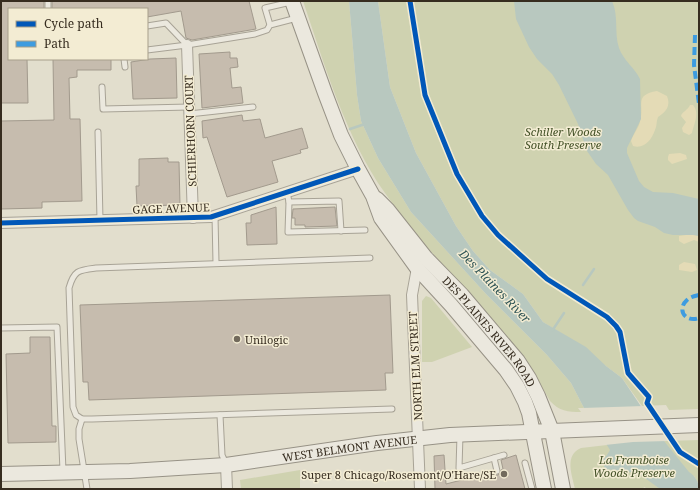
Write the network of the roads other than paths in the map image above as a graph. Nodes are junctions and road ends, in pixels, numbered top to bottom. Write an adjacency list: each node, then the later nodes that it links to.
1 (292, 2): 2 (main road, DES PLAINES RIVER ROAD); 4 (lane)
2 (298, 18): 4 (lane); 13 (main road, DES PLAINES RIVER ROAD)
3 (148, 26): 5 (lane)
4 (270, 26): 5 (lane)
5 (186, 45): 6 (lane); 11 (street, SCHIERHORN COURT)
6 (148, 50)
7 (124, 60): 8 (lane)
8 (125, 67)
9 (102, 87): 11 (lane)
10 (253, 107): 11 (lane)
11 (189, 111): 17 (street, SCHIERHORN COURT)
12 (98, 132): 18 (lane)
13 (358, 169): 14 (main road, DES PLAINES RIVER ROAD); 15 (street, GAGE AVENUE)
14 (373, 196): 24 (main road, DES PLAINES RIVER ROAD); 30 (main road, DES PLAINES RIVER ROAD)
15 (288, 197): 16 (street, GAGE AVENUE); 20 (lane); 20 (lane)
16 (215, 216): 17 (street, GAGE AVENUE); 23 (lane)
17 (193, 218): 18 (street, GAGE AVENUE)
18 (100, 220): 19 (street, GAGE AVENUE)
19 (1, 223)
20 (341, 230): 21 (lane)
21 (365, 230)
22 (370, 258): 23 (lane)
23 (216, 263): 28 (lane)
24 (418, 268): 31 (main road, DES PLAINES RIVER ROAD); 33 (street, NORTH ELM STREET)
25 (1, 328): 39 (lane)
26 (392, 409): 27 (lane)
27 (220, 415): 28 (lane); 37 (lane)
28 (82, 419): 40 (lane)
29 (699, 425): 30 (main road, WEST BELMONT AVENUE)
30 (552, 431): 31 (main road, WEST BELMONT AVENUE); 46 (main road, DES PLAINES RIVER ROAD)
31 (534, 432): 32 (main road, WEST BELMONT AVENUE); 42 (main road, DES PLAINES RIVER ROAD)
32 (460, 434): 33 (main road, WEST BELMONT AVENUE); 35 (lane)
33 (418, 438): 37 (main road, WEST BELMONT AVENUE); 45 (street, NORTH ELM STREET)
34 (504, 455): 35 (lane)
35 (494, 458): 38 (lane)
36 (525, 463): 42 (lane)
37 (226, 465): 40 (main road, WEST BELMONT AVENUE); 44 (street)
38 (497, 471)
39 (63, 472): 40 (main road, WEST BELMONT AVENUE); 41 (main road, WEST BELMONT AVENUE)
40 (85, 472): 43 (lane)
41 (1, 474)
42 (538, 487)
43 (87, 489)
44 (227, 489)
45 (420, 489)
46 (563, 489)

